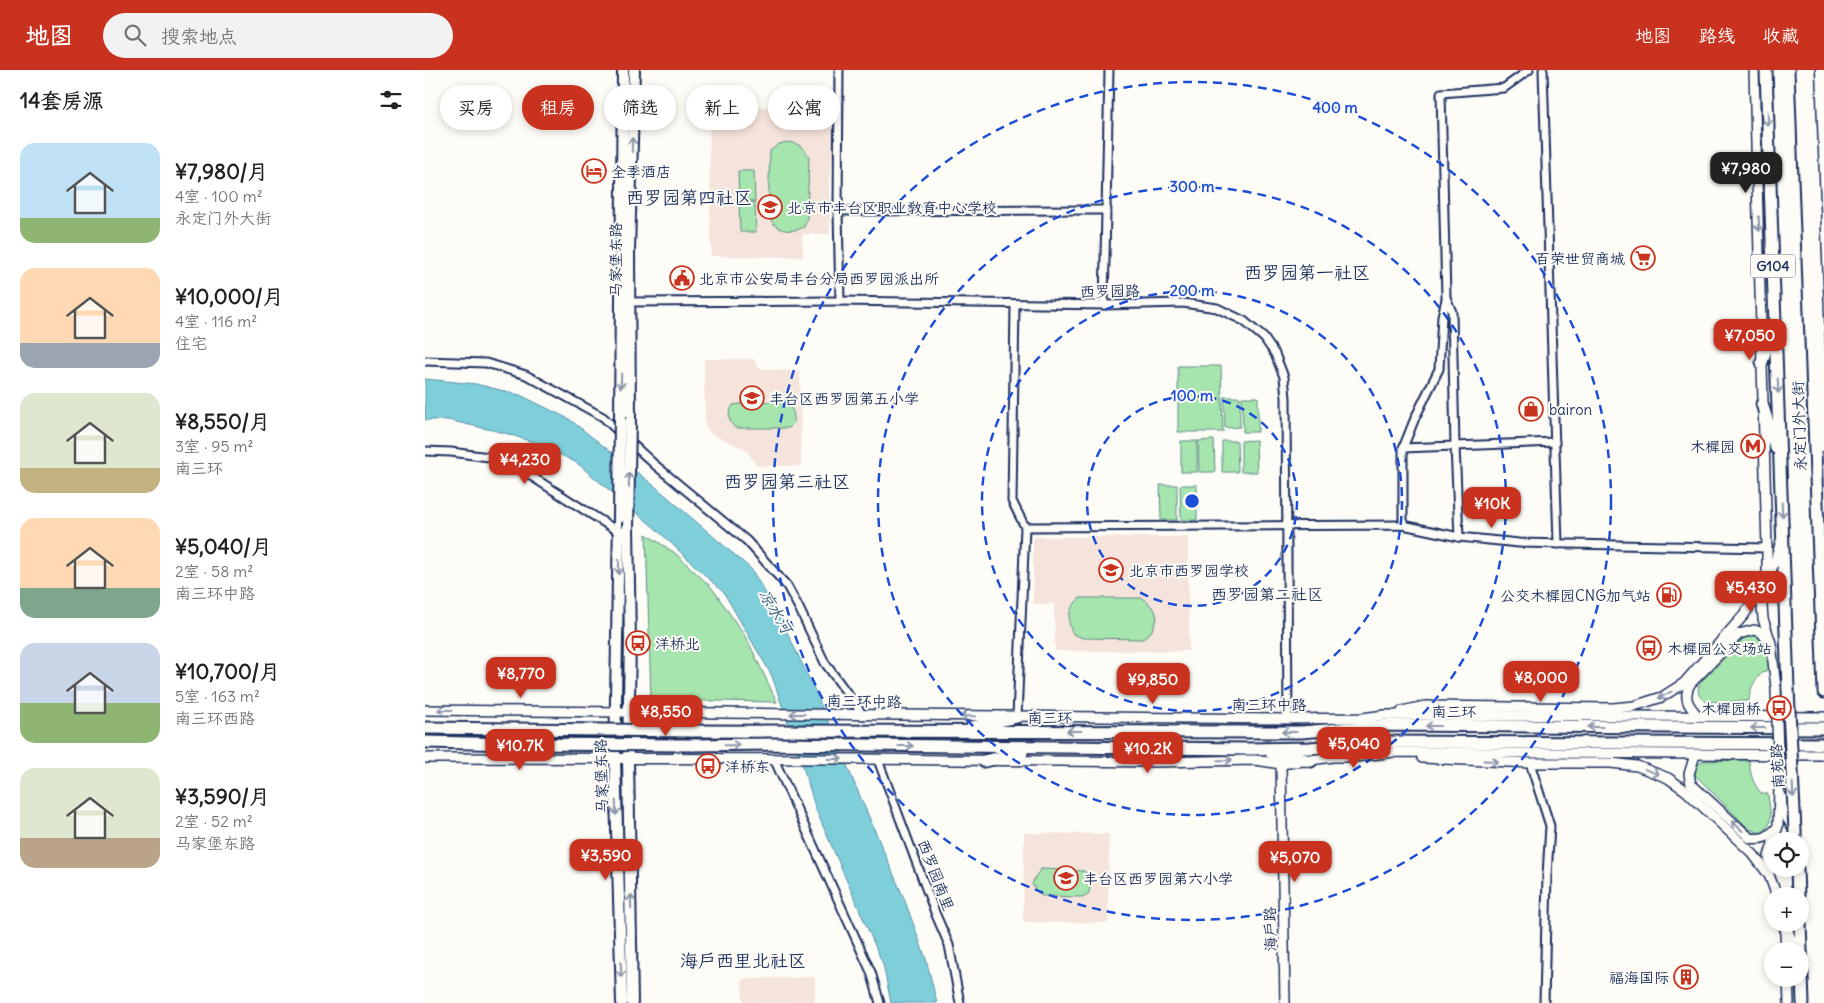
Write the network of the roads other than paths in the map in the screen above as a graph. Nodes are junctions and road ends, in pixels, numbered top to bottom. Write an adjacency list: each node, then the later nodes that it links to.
1 (623, 70): 16 (main road, 马家堡东路)
2 (634, 70): 16 (main road, 马家堡东路, one-way to 2)
3 (839, 70): 12 (street)
4 (1109, 70): 11 (street)
5 (1529, 70): 14 (street)
6 (1543, 70): 24 (street)
7 (1754, 70): 21 (street, one-way to 21)
8 (1767, 70): 19 (highway, 永定门外大街 / G104, one-way to 19)
9 (1801, 70): 40 (highway, 永定门外大街 / G104)
10 (1810, 70): 13 (street, 永定门外大街)
11 (1107, 210): 12 (street); 18 (street)
12 (838, 211): 15 (street)
13 (1819, 216): 26 (street, 永定门外大街)
14 (1446, 297): 25 (street); 27 (street)
15 (840, 301): 16 (street, 西罗园路); 17 (street, 西罗园路)
16 (626, 302): 23 (main road, 马家堡东路)
17 (1015, 305): 18 (street, 西罗园路); 32 (street)
18 (1104, 306): 30 (street, 西罗园路)
19 (1775, 317): 21 (highway); 29 (highway, 永定门外大街 / G104, one-way to 29)
20 (425, 361): 47 (street)
21 (1762, 362): 22 (street)
22 (1762, 404): 29 (highway); 37 (street)
23 (625, 419): 33 (main road, one-way to 23, bridge); 33 (main road, 马家堡东路, bridge)
24 (1555, 442): 25 (street); 36 (street)
25 (1455, 446): 27 (street); 35 (street)
26 (1824, 447)
27 (1403, 448): 31 (street)
28 (425, 451): 33 (street)
29 (1781, 462): 34 (highway, 永定门外大街 / G104, one-way to 34)
30 (1287, 525): 31 (street); 32 (street); 52 (street, 西罗园路)
31 (1403, 525): 35 (street)
32 (1025, 527): 49 (street)
33 (623, 530): 44 (main road, 马家堡东路, one-way to 44); 45 (main road, 马家堡东路)
34 (1783, 533): 38 (street); 41 (highway, 永定门外大街 / G104)
35 (1459, 537): 36 (street)
36 (1558, 544): 37 (street)
37 (1767, 548): 38 (street)
38 (1767, 581): 39 (street); 53 (street, one-way to 53)
39 (1771, 643): 48 (street); 76 (street, 南苑路, bridge)
40 (1824, 686): 42 (highway, 永定门外大街 / G104)
41 (1788, 689): 80 (highway, 南苑路 / G104, one-way to 80, bridge)
42 (1824, 692)
43 (425, 710): 44 (street, 南三环中路, one-way to 43)
44 (616, 712): 45 (street, 南三环中路); 67 (main road, 马家堡东路)
45 (629, 713): 46 (street, 南三环中路); 68 (main road, 马家堡东路)
46 (678, 714): 47 (street, 南三环中路, one-way to 46); 69 (street)
47 (863, 715): 49 (street, 南三环中路, one-way to 47)
48 (1697, 716): 50 (street); 53 (street)
49 (1017, 717): 52 (street, 南三环中路); 56 (highway)
50 (1824, 717)
51 (1362, 718): 52 (street, 南三环中路); 53 (highway)
52 (1288, 719)
53 (1387, 720): 55 (highway, 南三环, one-way to 53); 56 (highway, 南三环, one-way to 56)
54 (425, 728): 56 (highway, 南三环, bridge)
55 (1824, 728)
56 (951, 732)
57 (425, 742): 60 (highway, 南三环, one-way to 60, bridge)
58 (1411, 743): 59 (highway, 南三环); 61 (highway, 南三环); 62 (highway)
59 (1824, 744)
60 (1048, 747): 61 (highway, 南三环); 72 (highway)
61 (1249, 749): 73 (highway)
62 (1394, 752): 64 (street); 65 (street)
63 (1824, 755): 64 (street)
64 (1695, 756): 77 (street, one-way to 64)
65 (1355, 757): 73 (street); 74 (street, one-way to 74)
66 (425, 758): 67 (street)
67 (615, 759): 68 (street); 84 (main road, 马家堡东路, one-way to 84)
68 (628, 759): 69 (street); 85 (main road, 马家堡东路, one-way to 68)
69 (678, 759): 70 (street)
70 (774, 759): 71 (street, one-way to 71); 86 (street)
71 (878, 760): 72 (street); 87 (street, 西罗园南里)
72 (984, 761): 75 (street, one-way to 75)
73 (1311, 761): 75 (street)
74 (1531, 763): 81 (street, one-way to 81); 89 (street)
75 (1281, 764): 88 (street, 海户路)
76 (1779, 787): 77 (street); 79 (street)
77 (1777, 828): 78 (street)
78 (1776, 832)
79 (1793, 832)
80 (1795, 832)
81 (1764, 868)
82 (1788, 987): 90 (street)
83 (1802, 987): 91 (highway)
84 (622, 1003)
85 (632, 1003)
86 (879, 1003)
87 (960, 1003)
88 (1285, 1003)
89 (1544, 1003)
90 (1789, 1003)
91 (1803, 1003)

